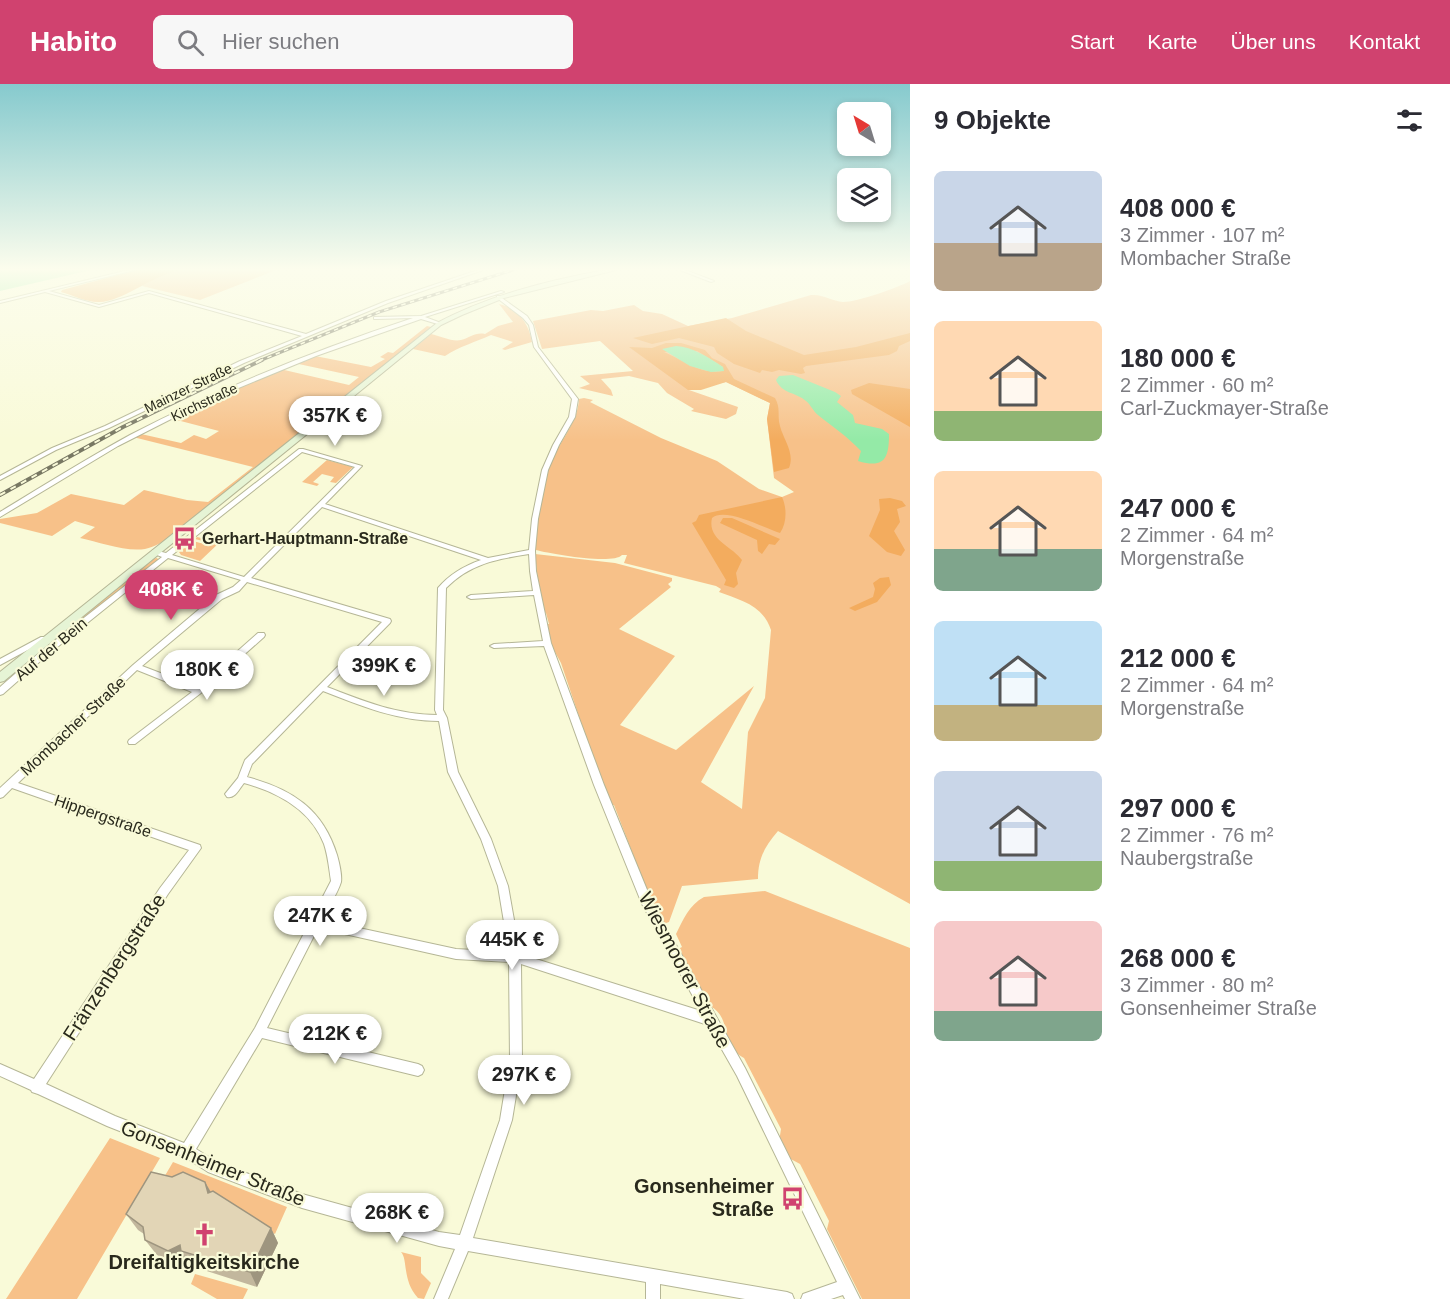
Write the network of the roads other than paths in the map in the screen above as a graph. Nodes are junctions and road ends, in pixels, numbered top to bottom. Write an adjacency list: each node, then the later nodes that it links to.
1 (274, 327): 6 (street)
2 (325, 327): 6 (street, Mainzer Straße)
3 (392, 327): 10 (street, Kirchstraße)
4 (436, 327): 12 (main road)
5 (531, 327): 11 (street, Wiesmoorer Straße)
6 (304, 335): 8 (street, Mainzer Straße)
7 (300, 450): 9 (street, Mombacher Straße); 13 (street, Auf der Bein)
8 (0, 478)
9 (320, 504): 14 (street); 15 (street, Mombacher Straße)
10 (0, 515)
11 (532, 551): 14 (street); 16 (street, Wiesmoorer Straße)
12 (154, 552): 13 (street); 18 (main road)
13 (167, 556): 15 (street); 26 (street, Auf der Bein)
14 (486, 559): 28 (street)
15 (246, 578): 23 (street, Mombacher Straße); 25 (street)
16 (536, 593): 17 (street); 20 (street, Wiesmoorer Straße)
17 (471, 597)
18 (56, 633): 22 (street); 24 (main road)
19 (261, 635): 27 (street)
20 (548, 643): 21 (street); 37 (street, Wiesmoorer Straße)
21 (494, 646)
22 (0, 662)
23 (136, 667): 27 (street); 31 (street, Mombacher Straße)
24 (0, 678)
25 (323, 688): 28 (street); 30 (street)
26 (0, 692)
27 (198, 692): 29 (street)
28 (443, 718): 36 (street)
29 (132, 742)
30 (242, 779): 33 (street); 35 (street)
31 (10, 784): 32 (street, Mombacher Straße); 34 (street, Hippergstraße)
32 (0, 794)
33 (231, 794)
34 (196, 848): 41 (street, Fränzenbergstraße)
35 (316, 922): 36 (street); 38 (street)
36 (515, 957): 37 (street); 43 (street)
37 (711, 1020): 45 (street, Wiesmoorer Straße)
38 (259, 1032): 40 (street); 42 (street)
39 (0, 1070): 41 (street, Gonsenheimer Straße)
40 (418, 1070)
41 (36, 1088): 42 (street, Gonsenheimer Straße)
42 (187, 1151): 43 (street, Gonsenheimer Straße)
43 (464, 1243): 44 (street, Gonsenheimer Straße); 46 (street)
44 (653, 1275): 47 (street); 48 (street, Gonsenheimer Straße)
45 (850, 1293): 49 (street)
46 (441, 1299)
47 (653, 1299)
48 (787, 1299)
49 (808, 1299)

